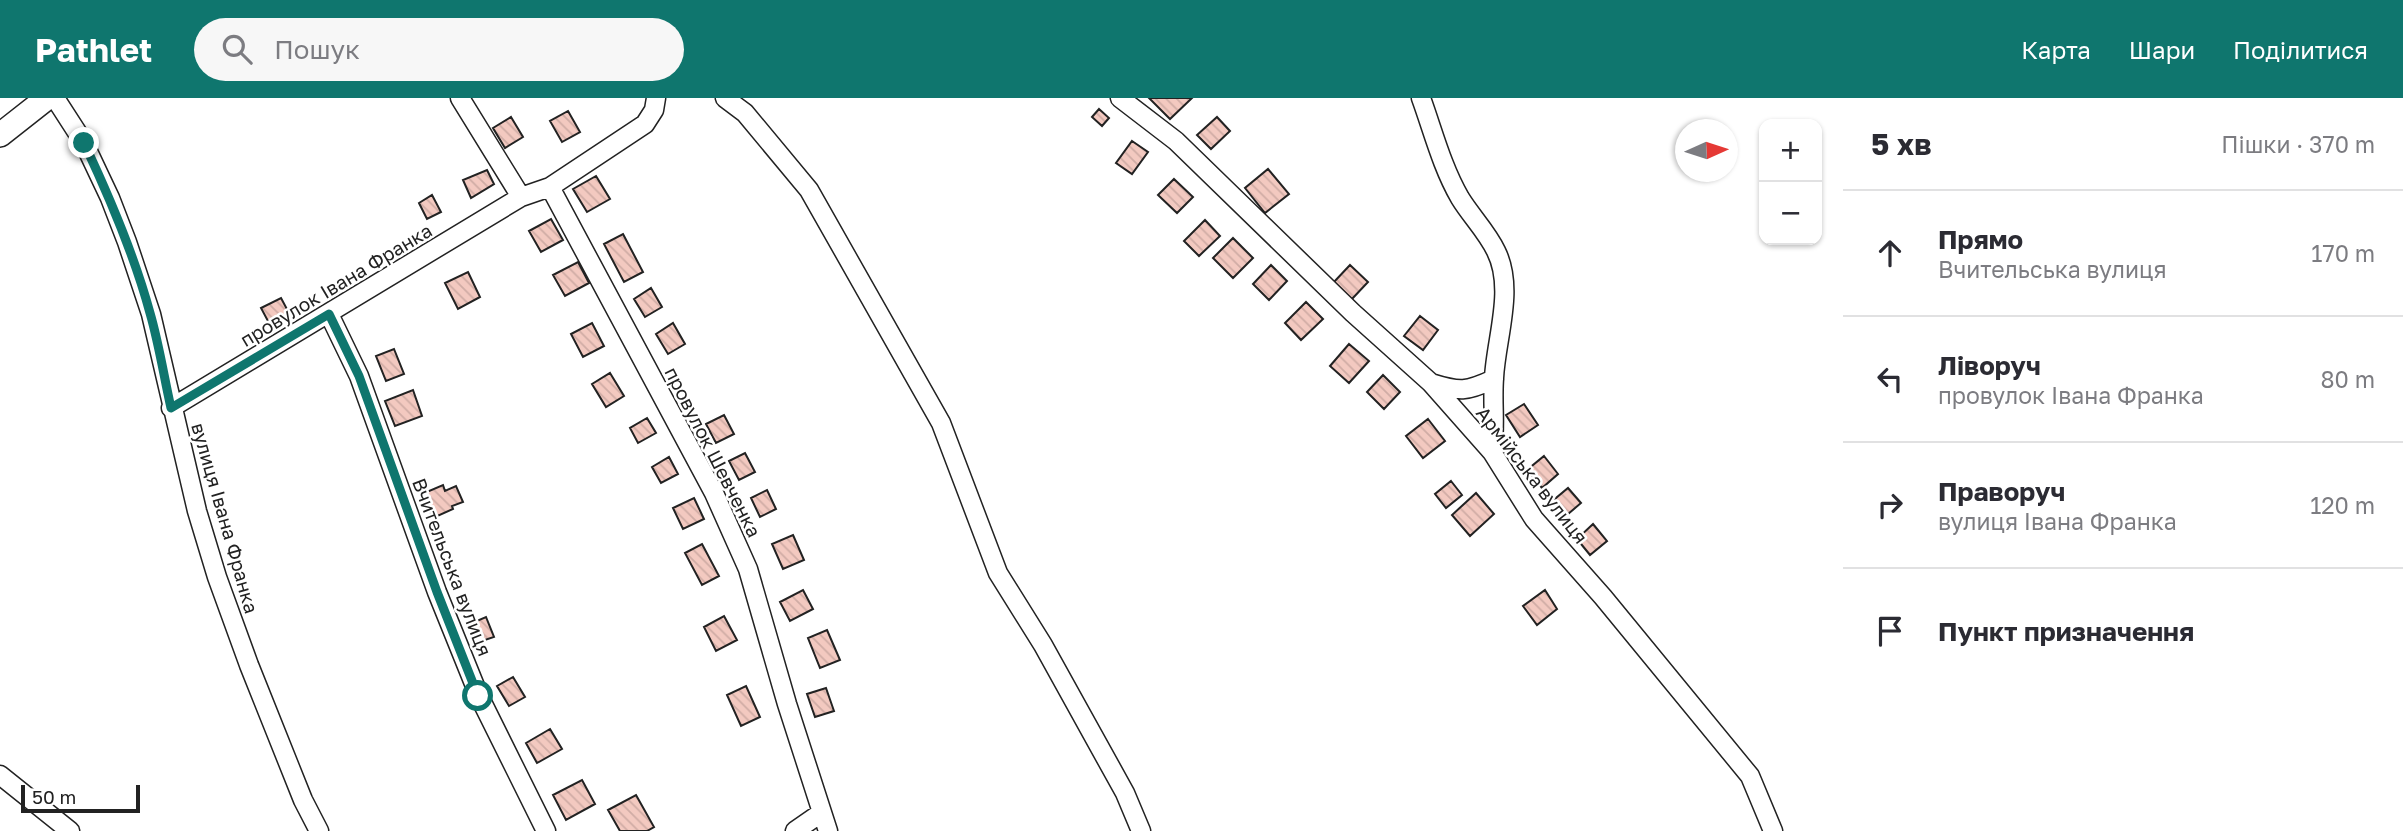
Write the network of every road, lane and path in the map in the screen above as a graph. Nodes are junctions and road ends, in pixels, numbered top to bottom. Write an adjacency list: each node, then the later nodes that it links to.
1 (47, 98): 8 (main road)
2 (55, 98): 14 (street, вулиця Івана Франка)
3 (460, 98): 10 (street)
4 (656, 98): 9 (street, провулок Івана Франка)
5 (724, 98): 23 (street)
6 (1120, 98): 13 (street, Армійська вулиця)
7 (1421, 98): 12 (street)
8 (0, 135)
9 (550, 187): 10 (street, провулок Івана Франка); 17 (street, провулок Шевченка)
10 (521, 197): 11 (street, провулок Івана Франка)
11 (329, 314): 14 (street, провулок Івана Франка); 20 (street, Вчительська вулиця)
12 (1494, 379): 13 (street); 15 (street)
13 (1431, 383): 15 (street, Армійська вулиця)
14 (171, 408): 19 (street, вулиця Івана Франка)
15 (1492, 452): 24 (street, Армійська вулиця)
16 (0, 775): 18 (street)
17 (821, 813): 21 (street); 22 (street, провулок Шевченка)
18 (70, 831)
19 (319, 831)
20 (546, 831)
21 (796, 831)
22 (828, 831)
23 (1140, 831)
24 (1773, 831)

